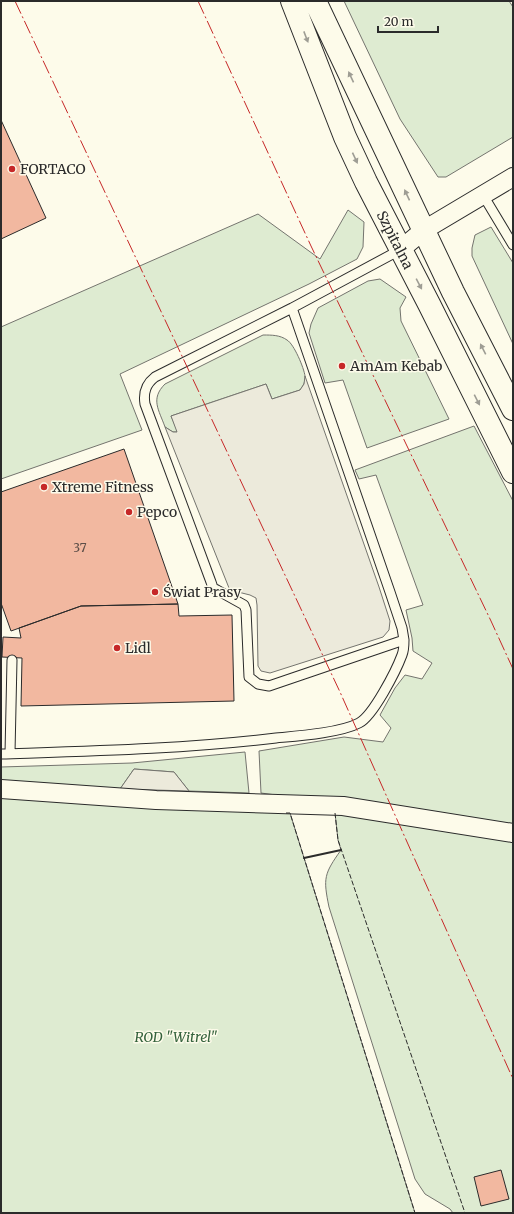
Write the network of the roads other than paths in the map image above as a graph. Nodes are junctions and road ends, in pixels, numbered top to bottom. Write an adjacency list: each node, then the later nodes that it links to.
1 (292, 1): 7 (street, Szpitalna, one-way to 7)
2 (315, 1): 5 (street, Szpitalna, one-way to 2)
3 (513, 177): 4 (street)
4 (483, 195): 5 (street); 6 (lane)
5 (424, 230): 7 (street); 9 (street, Szpitalna, one-way to 5)
6 (513, 245)
7 (400, 250): 8 (lane); 10 (street, Szpitalna, one-way to 10)
8 (292, 308): 11 (lane); 11 (lane)
9 (513, 409)
10 (513, 472)
11 (404, 640): 13 (lane)
12 (12, 660): 13 (lane)
13 (6, 753)
14 (1, 790): 15 (street)
15 (513, 833)

